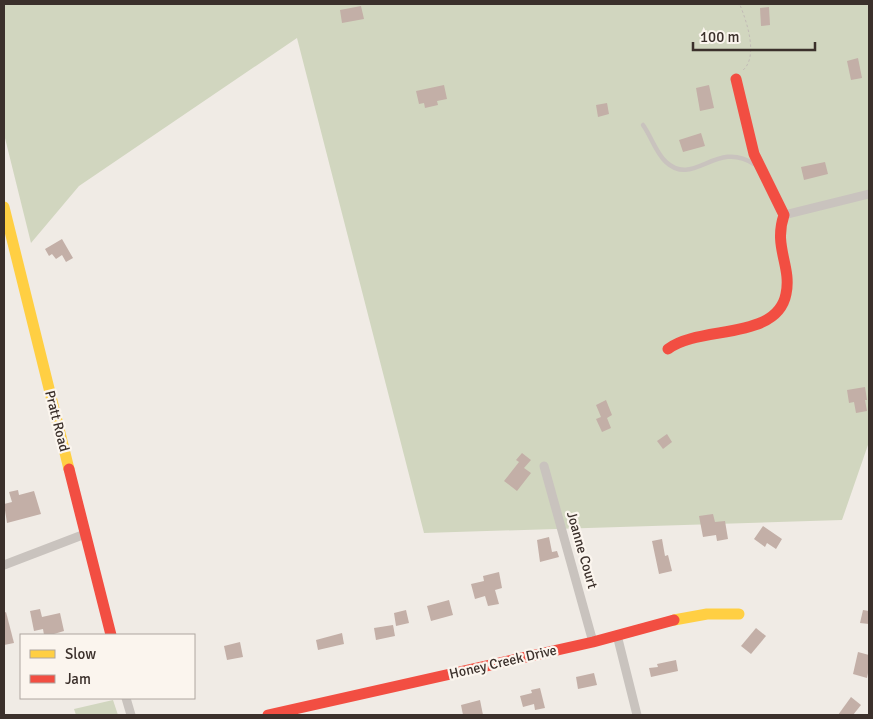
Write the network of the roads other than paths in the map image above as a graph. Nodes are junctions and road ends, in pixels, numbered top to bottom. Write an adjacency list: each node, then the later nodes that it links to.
1 (736, 79): 3 (street)
2 (644, 125): 3 (lane)
3 (761, 169): 6 (street)
4 (869, 194): 6 (street)
5 (4, 207): 9 (street, Pratt Road)
6 (784, 215): 7 (street)
7 (668, 349)
8 (544, 466): 14 (street, Joanne Court)
9 (85, 534): 10 (street); 12 (street, Pratt Road)
10 (4, 565)
11 (739, 614): 13 (street, Honey Creek Drive)
12 (111, 634)
13 (617, 635): 14 (street, Honey Creek Drive); 18 (street)
14 (593, 642): 17 (street, Honey Creek Drive)
15 (126, 699): 16 (street)
16 (131, 715)
17 (268, 715)
18 (637, 715)

